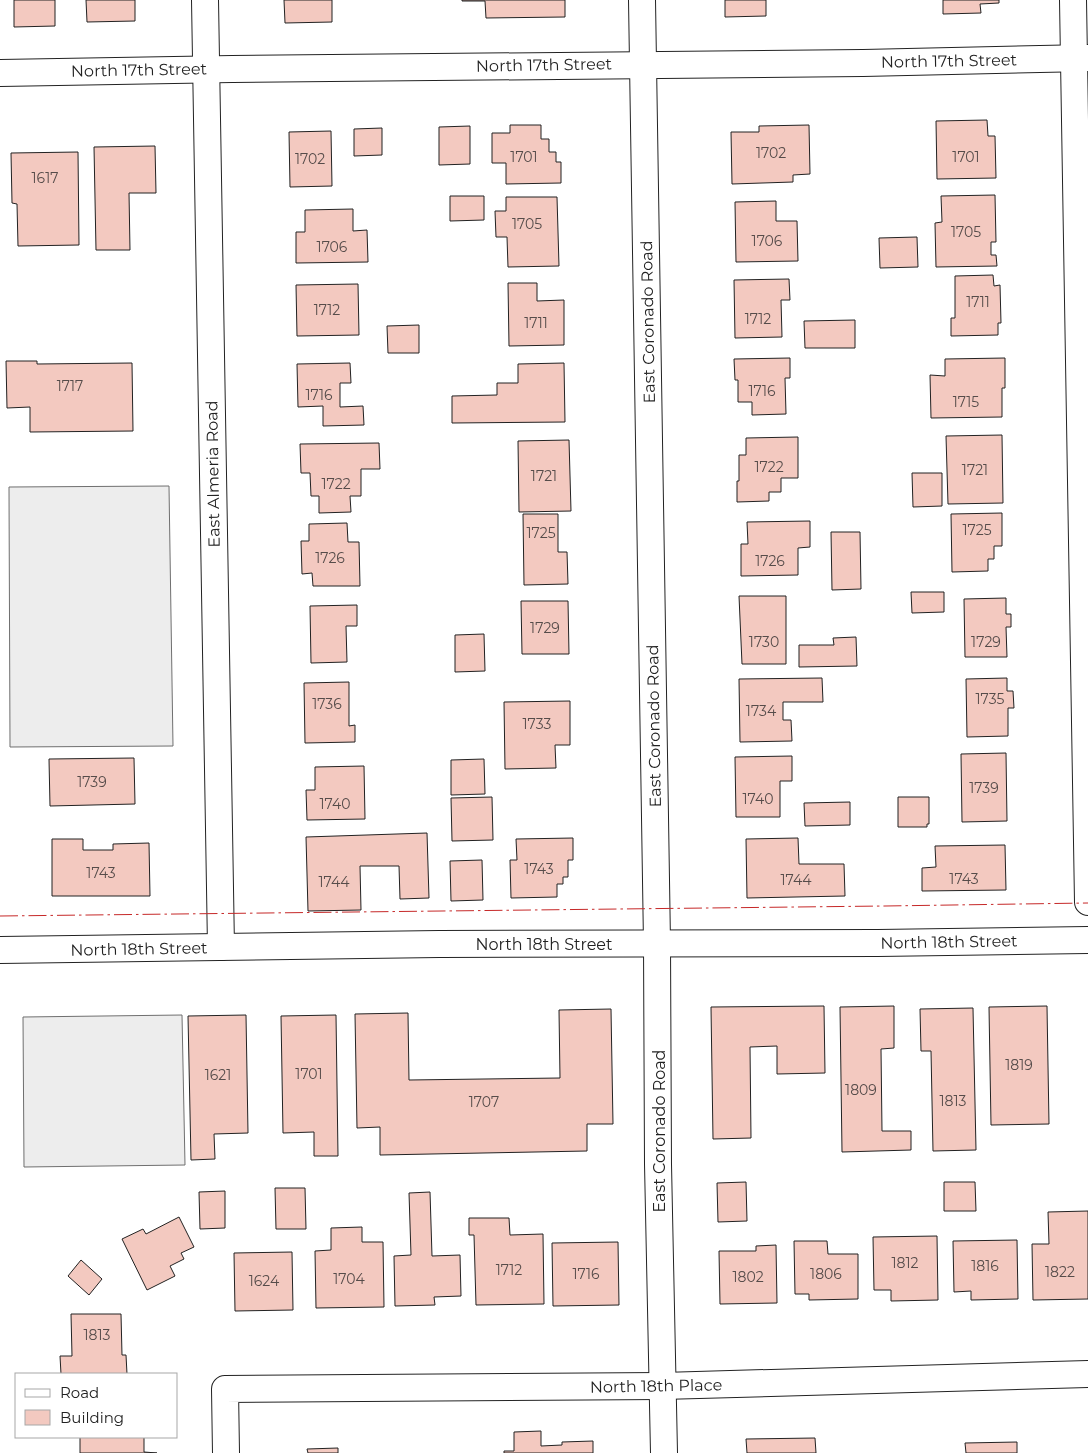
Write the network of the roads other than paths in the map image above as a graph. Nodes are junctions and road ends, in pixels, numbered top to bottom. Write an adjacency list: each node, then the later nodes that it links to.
1 (205, 0): 6 (street, East Almeria Road)
2 (642, 0): 5 (street, East Coronado Road)
3 (1073, 0): 4 (street)
4 (1081, 58): 5 (street, North 17th Street); 8 (street)
5 (644, 64): 6 (street, North 17th Street); 10 (street, East Coronado Road)
6 (206, 69): 7 (street, North 17th Street); 11 (street, East Almeria Road)
7 (0, 73)
8 (1088, 902)
9 (1088, 940): 10 (street, North 18th Street)
10 (657, 944): 11 (street, North 18th Street); 14 (street, East Coronado Road)
11 (221, 948): 12 (street, North 18th Street)
12 (0, 950)
13 (1088, 1374): 14 (street, North 18th Place)
14 (662, 1386): 15 (street, North 18th Place); 16 (street, East Coronado Road)
15 (226, 1453)
16 (664, 1453)

